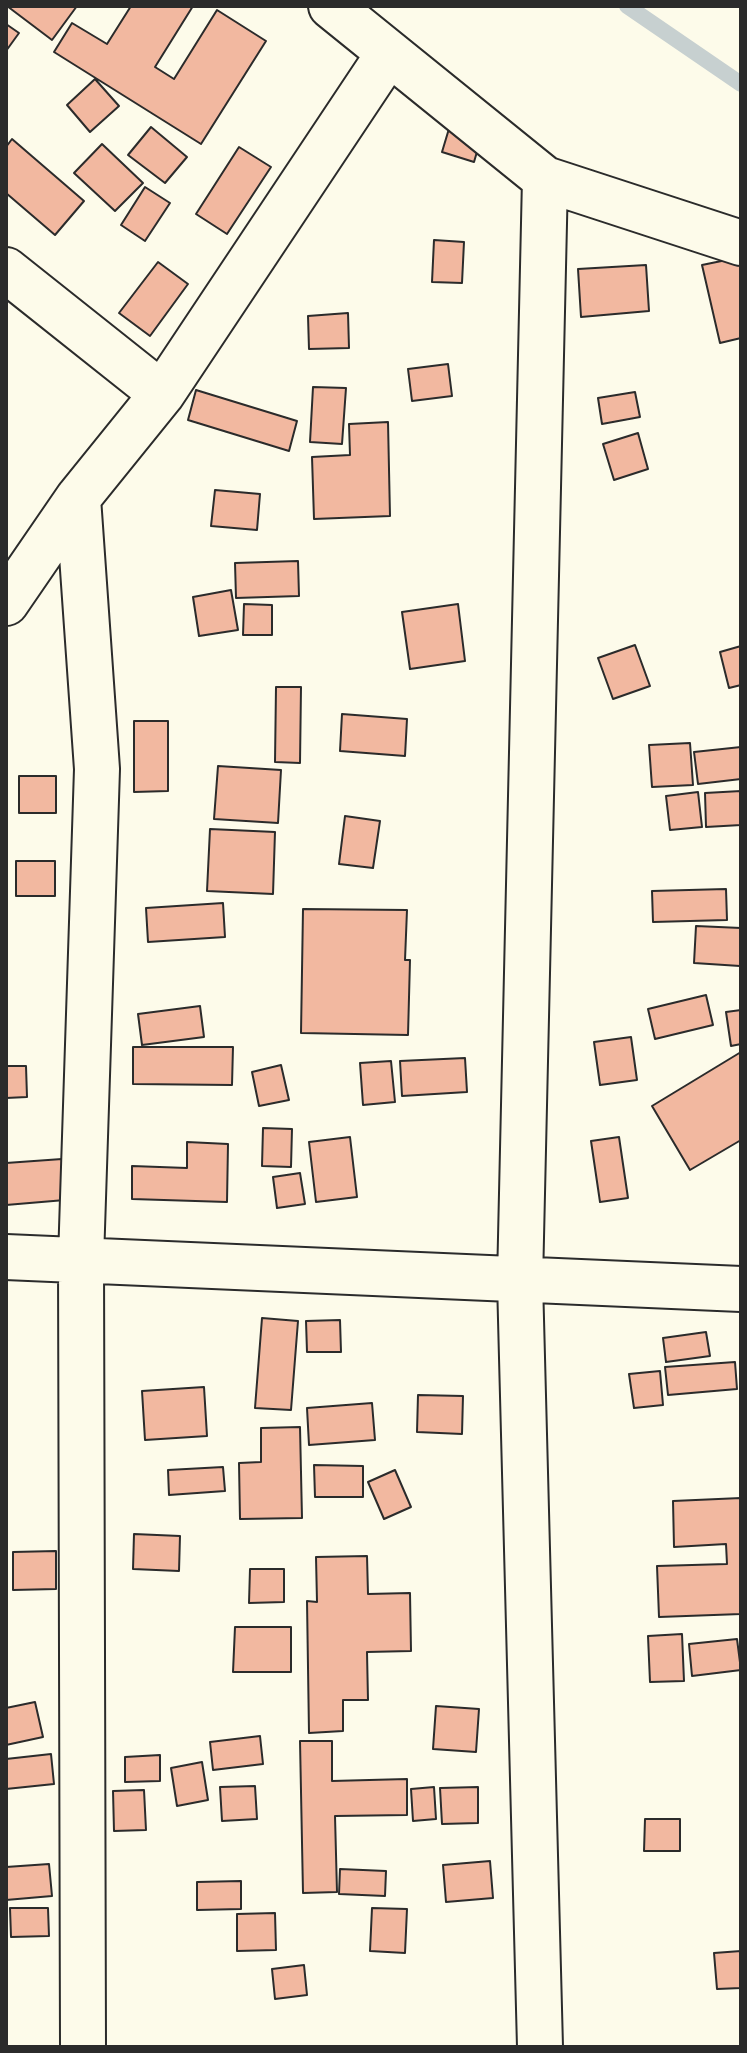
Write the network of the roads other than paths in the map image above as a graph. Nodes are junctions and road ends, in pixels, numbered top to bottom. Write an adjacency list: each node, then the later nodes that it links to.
1 (331, 6): 2 (street)
2 (389, 53): 3 (street); 6 (street)
3 (545, 179): 4 (street); 11 (street)
4 (741, 243)
5 (6, 270): 6 (street)
6 (162, 394): 7 (street)
7 (78, 498): 8 (street); 10 (street)
8 (6, 603)
9 (6, 1257): 10 (street)
10 (81, 1259): 11 (street); 13 (street)
11 (520, 1281): 12 (street); 14 (street)
12 (741, 1289)
13 (83, 2047)
14 (540, 2047)

